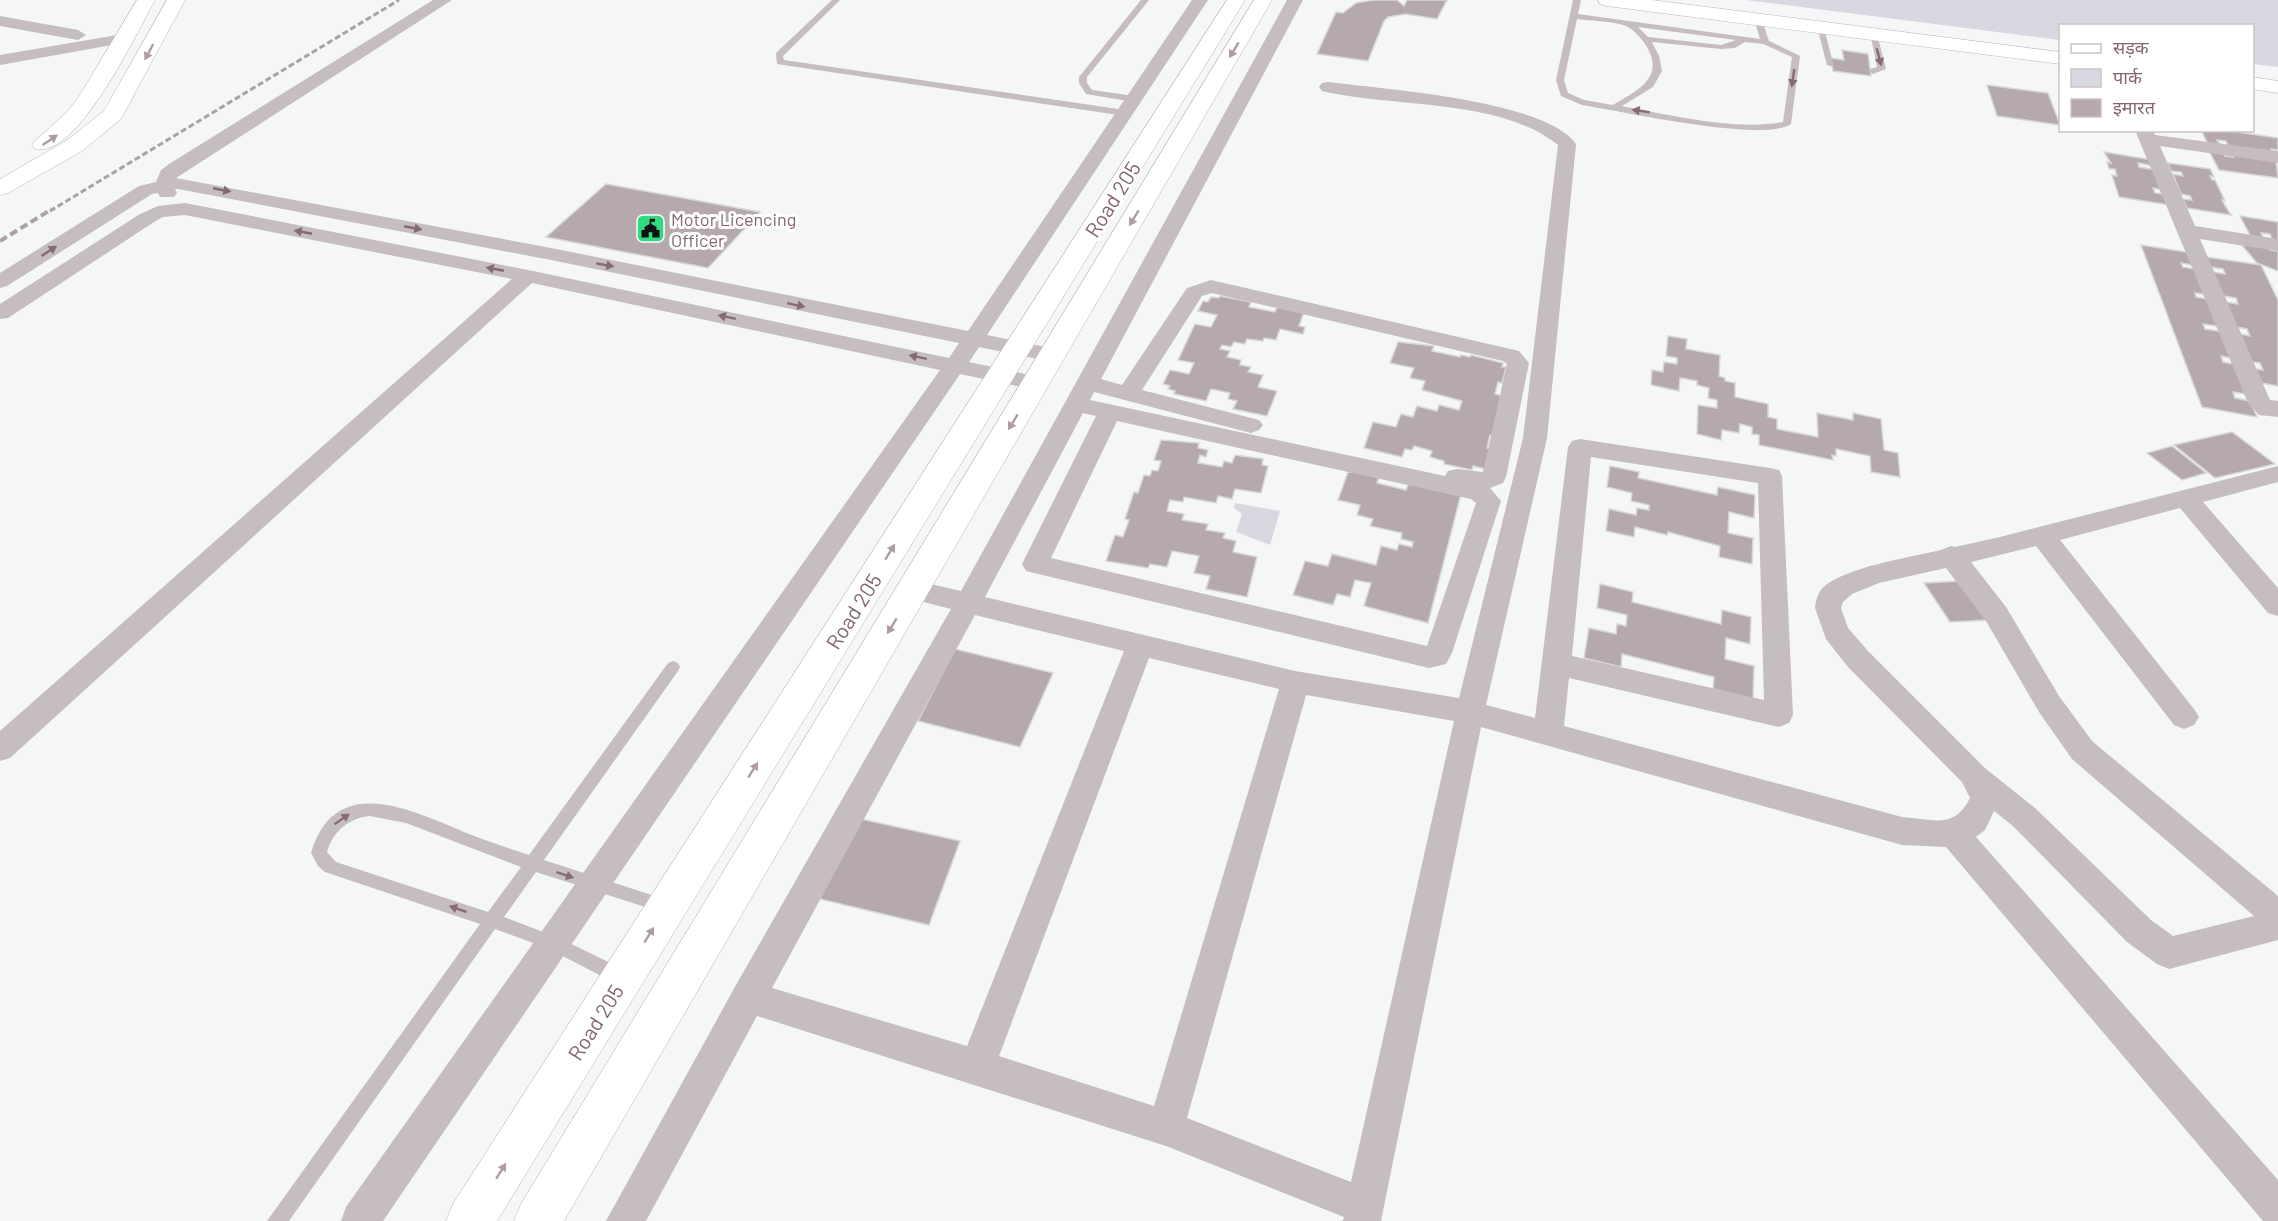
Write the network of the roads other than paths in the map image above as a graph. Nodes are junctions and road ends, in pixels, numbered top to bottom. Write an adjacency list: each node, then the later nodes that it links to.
1 (146, 0): 20 (main road)
2 (177, 0): 40 (main road, one-way to 40)
3 (444, 0): 39 (street)
4 (836, 0): 34 (lane)
5 (1145, 0): 34 (lane)
6 (1200, 0): 34 (street)
7 (1236, 0): 48 (main road, Road 205)
8 (1263, 0): 50 (main road, Road 205, one-way to 50)
9 (1295, 0): 51 (street)
10 (1577, 0): 13 (lane)
11 (1607, 0): 14 (main road)
12 (1700, 0): 24 (main road)
13 (1574, 16): 16 (lane); 35 (lane)
14 (1758, 19): 17 (main road); 23 (lane)
15 (0, 21): 19 (street)
16 (1628, 23): 21 (lane); 22 (lane)
17 (1821, 28): 18 (main road); 27 (lane)
18 (1872, 34): 25 (main road); 28 (lane, one-way to 28)
19 (78, 35)
20 (123, 39): 26 (street); 38 (main road, one-way to 20)
21 (1646, 39): 22 (lane); 35 (lane)
22 (1744, 39): 23 (lane)
23 (1765, 42): 35 (lane, one-way to 35)
24 (2059, 46)
25 (2059, 58)
26 (0, 60)
27 (1831, 65)
28 (1873, 71)
29 (2254, 71): 30 (main road)
30 (2278, 74)
31 (2254, 83): 33 (main road)
32 (1328, 87): 65 (street)
33 (2278, 87)
34 (1130, 106): 47 (street)
35 (1615, 107)
36 (2146, 135): 37 (street); 42 (street)
37 (2278, 157)
38 (0, 169)
39 (164, 185): 41 (street); 45 (street, one-way to 39); 47 (street, one-way to 47)
40 (0, 188)
41 (173, 209): 44 (street, one-way to 41); 46 (street)
42 (2187, 231): 43 (street); 53 (street)
43 (2278, 245)
44 (528, 276): 49 (street, one-way to 44); 68 (street)
45 (0, 282)
46 (0, 313)
47 (972, 341): 48 (street); 49 (street)
48 (1010, 362): 49 (street); 50 (street); 50 (street); 73 (main road, Road 205, one-way to 48)
49 (955, 365): 72 (street)
50 (1045, 369): 58 (main road, Road 205, one-way to 58)
51 (1081, 393): 52 (street); 59 (street)
52 (1119, 402): 52 (street); 52 (street)
53 (2278, 409)
54 (2278, 474): 55 (street)
55 (2186, 498): 56 (street); 60 (street)
56 (2042, 535): 57 (street); 66 (street)
57 (1951, 555): 69 (street); 74 (street)
58 (913, 590): 59 (street); 87 (main road, Road 205, one-way to 87)
59 (968, 603): 61 (street); 79 (street)
60 (2278, 606)
61 (1140, 645): 64 (street); 80 (street)
62 (1557, 664): 62 (street); 67 (street)
63 (674, 667): 71 (lane)
64 (1295, 682): 65 (street); 81 (street)
65 (1470, 712): 67 (street); 83 (street)
66 (2184, 717)
67 (1548, 733): 70 (street)
68 (0, 749)
69 (1975, 778): 70 (street); 76 (street)
70 (1954, 834): 82 (street)
71 (533, 864): 72 (lane, one-way to 72); 75 (lane); 75 (lane, one-way to 71)
72 (592, 884): 73 (lane); 77 (street)
73 (667, 907): 78 (main road, Road 205, one-way to 73)
74 (2278, 916)
75 (491, 921): 77 (lane); 84 (lane)
76 (2278, 925)
77 (553, 943): 78 (lane); 85 (street)
78 (622, 978): 86 (main road, Road 205, one-way to 78)
79 (748, 998): 80 (street); 88 (street)
80 (977, 1067): 81 (street)
81 (1166, 1128): 83 (street)
82 (2278, 1209)
83 (1364, 1214)
84 (277, 1221)
85 (360, 1221)
86 (470, 1221)
87 (538, 1221)
88 (624, 1221)

